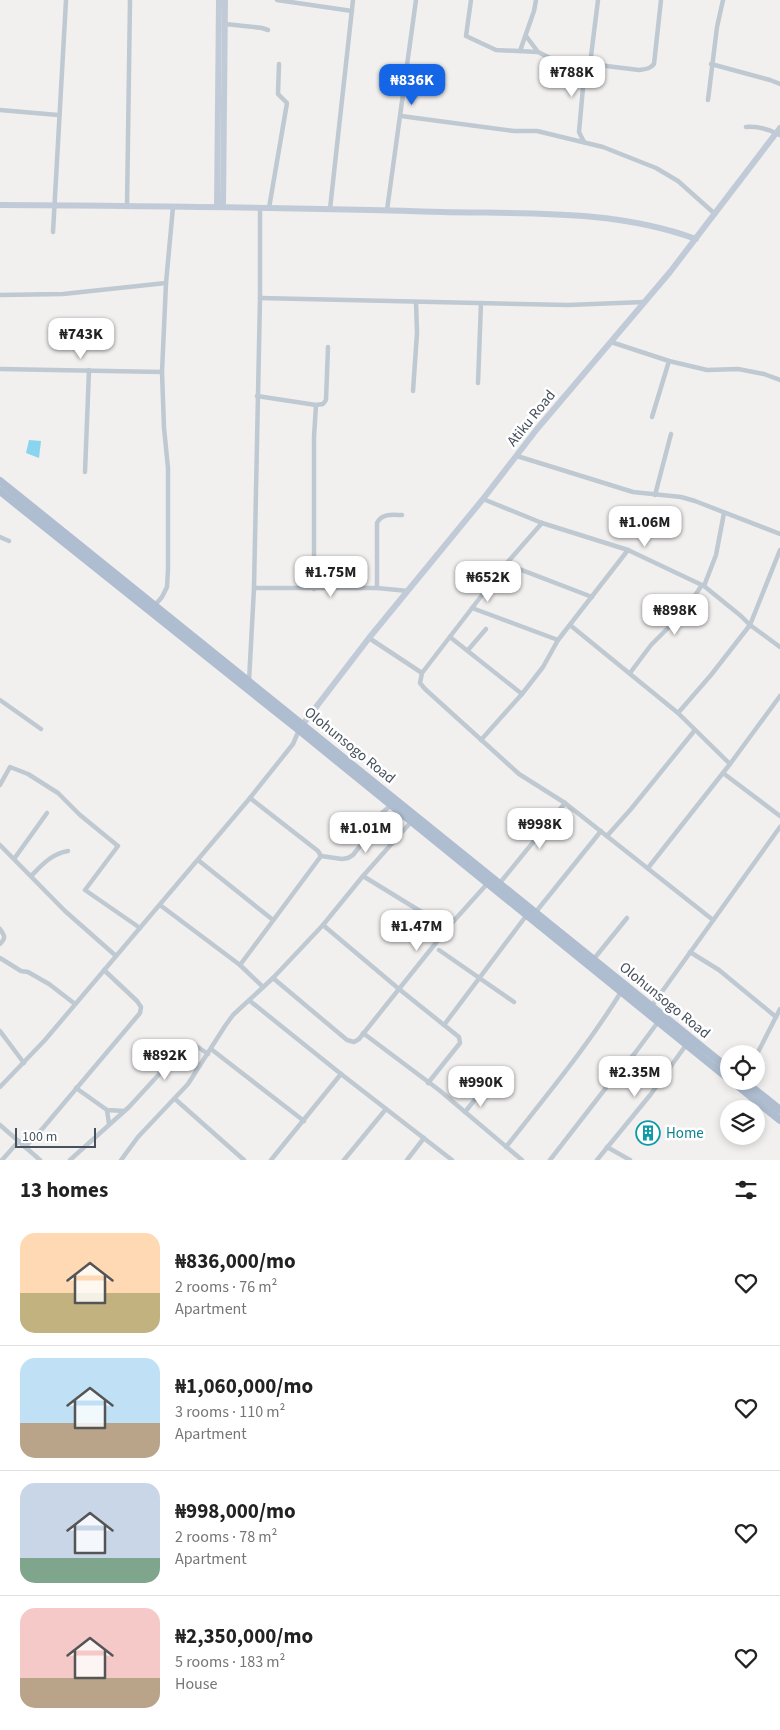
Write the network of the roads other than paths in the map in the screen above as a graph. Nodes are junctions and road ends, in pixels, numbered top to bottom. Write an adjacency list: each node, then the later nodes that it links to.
1 (66, 0): 25 (street)
2 (130, 0): 35 (street)
3 (219, 0): 34 (street)
4 (225, 0): 14 (street)
5 (276, 0): 13 (street)
6 (353, 0): 13 (street)
7 (416, 0): 26 (street)
8 (471, 0): 17 (street)
9 (536, 0): 16 (street)
10 (598, 0): 20 (street)
11 (661, 0): 20 (street)
12 (723, 0): 21 (street)
13 (352, 11): 39 (street)
14 (225, 24): 15 (street); 34 (street)
15 (268, 30)
16 (526, 36): 17 (street); 18 (street)
17 (520, 51): 18 (street)
18 (538, 52): 20 (street)
19 (280, 64): 38 (street)
20 (588, 64): 28 (street)
21 (711, 64): 22 (street); 23 (street)
22 (780, 84)
23 (708, 100)
24 (0, 110): 25 (street)
25 (58, 115): 33 (street)
26 (401, 116): 30 (street); 40 (street)
27 (746, 127): 29 (street)
28 (579, 132): 30 (street); 31 (street)
29 (779, 132): 41 (street, Atiku Road)
30 (569, 140): 31 (street)
31 (584, 142): 41 (street)
32 (0, 205): 33 (street)
33 (55, 206): 35 (street); 42 (street)
34 (220, 206): 36 (street); 37 (street)
35 (127, 207): 36 (street)
36 (173, 207): 44 (street)
37 (260, 208): 38 (street); 46 (street)
38 (269, 208): 39 (street)
39 (330, 209): 40 (street)
40 (387, 210): 43 (street)
41 (715, 214): 43 (street, Atiku Road)
42 (53, 232)
43 (696, 240): 48 (street, Atiku Road)
44 (166, 283): 45 (street); 55 (street)
45 (0, 295)
46 (260, 298): 47 (street); 59 (street)
47 (416, 302): 49 (street); 58 (street)
48 (644, 302): 49 (street); 50 (street, Atiku Road)
49 (481, 303): 57 (street)
50 (611, 342): 52 (street); 63 (street, Atiku Road)
51 (328, 348): 60 (street)
52 (669, 362): 56 (street); 61 (street)
53 (0, 369): 54 (street)
54 (89, 370): 55 (street); 64 (street)
55 (162, 372): 84 (street)
56 (780, 380)
57 (478, 382)
58 (413, 391)
59 (257, 396): 60 (street); 79 (street)
60 (316, 405): 80 (street)
61 (652, 417)
62 (671, 434): 67 (street)
63 (517, 456): 67 (street); 68 (street, Atiku Road)
64 (86, 472)
65 (0, 481): 84 (main road, Olohunsogo Road)
66 (0, 491): 101 (main road, Olohunsogo Road)
67 (656, 495): 69 (street)
68 (483, 499): 71 (street); 82 (street, Atiku Road)
69 (724, 513): 72 (street); 78 (street)
70 (402, 515): 81 (street)
71 (542, 523): 75 (street); 77 (street)
72 (780, 534)
73 (0, 537): 74 (street)
74 (9, 541)
75 (628, 550): 78 (street); 83 (street)
76 (780, 550): 87 (street)
77 (506, 564): 83 (street); 85 (street)
78 (703, 586): 87 (street); 95 (street)
79 (254, 588): 80 (street); 96 (street)
80 (314, 588): 81 (street)
81 (377, 588): 82 (street)
82 (408, 591): 90 (street, Atiku Road)
83 (592, 597): 86 (street)
84 (155, 604): 96 (main road, Olohunsogo Road)
85 (472, 608): 89 (street); 91 (street)
86 (570, 625): 91 (street); 95 (street)
87 (750, 625): 92 (street); 100 (street)
88 (486, 629): 93 (street)
89 (450, 637): 93 (street); 94 (street)
90 (369, 638): 94 (street); 101 (street, Atiku Road)
91 (558, 640): 97 (street)
92 (780, 647)
93 (468, 650): 97 (street)
94 (422, 673): 104 (street)
95 (630, 673): 100 (street)
96 (249, 682): 101 (main road, Olohunsogo Road)
97 (522, 694): 104 (street)
98 (780, 696): 105 (street)
99 (0, 700): 102 (street)
100 (678, 712): 103 (street)
101 (301, 727): 108 (street); 110 (main road, Olohunsogo Road); 126 (main road, Olohunsogo Road)
102 (41, 729)
103 (695, 730): 105 (street); 116 (street)
104 (481, 740): 109 (street)
105 (730, 764): 106 (street)
106 (723, 773): 112 (street); 122 (street)
107 (0, 785): 135 (street)
108 (250, 798): 119 (street); 121 (street)
109 (565, 803): 115 (street); 126 (street)
110 (391, 805): 113 (main road, Olohunsogo Road); 119 (street)
111 (47, 813): 120 (street)
112 (780, 816)
113 (411, 822): 124 (street); 125 (main road, Olohunsogo Road)
114 (780, 827): 132 (street)
115 (602, 831): 116 (street); 128 (street)
116 (607, 836): 122 (street)
117 (0, 845): 120 (street)
118 (68, 851): 123 (street)
119 (321, 856): 131 (street)
120 (14, 859): 123 (street)
121 (198, 860): 127 (street); 131 (street)
122 (648, 868): 132 (street)
123 (31, 876): 140 (street)
124 (363, 876): 133 (street); 134 (street)
125 (487, 884): 129 (main road, Olohunsogo Road); 133 (street)
126 (499, 884): 128 (main road, Olohunsogo Road)
127 (160, 905): 135 (street); 143 (street)
128 (535, 913): 142 (main road, Olohunsogo Road)
129 (526, 916): 146 (street); 149 (main road, Olohunsogo Road)
130 (627, 918): 142 (street)
131 (273, 920): 143 (street)
132 (713, 920): 139 (street)
133 (451, 924): 148 (street)
134 (323, 925): 145 (street); 148 (street)
135 (140, 928): 140 (street)
136 (0, 929): 137 (street)
137 (0, 944)
138 (439, 950): 146 (street)
139 (690, 952): 153 (street); 155 (street)
140 (116, 956): 144 (street)
141 (0, 958): 152 (street)
142 (593, 960): 153 (main road, Olohunsogo Road)
143 (240, 965): 147 (street)
144 (104, 970): 152 (street); 169 (street)
145 (273, 978): 147 (street); 159 (street)
146 (480, 978): 151 (street); 157 (street)
147 (263, 987): 150 (street)
148 (399, 990): 157 (street); 159 (street)
149 (621, 992): 156 (main road, Olohunsogo Road); 186 (street)
150 (250, 1001): 162 (street); 166 (street)
151 (514, 1002)
152 (75, 1004): 164 (street)
153 (651, 1007): 163 (main road, Olohunsogo Road)
154 (780, 1009): 155 (street)
155 (776, 1017): 161 (street)
156 (658, 1022): 160 (main road, Olohunsogo Road); 198 (street)
157 (444, 1025): 167 (street)
158 (0, 1031): 164 (street)
159 (363, 1033): 167 (street)
160 (686, 1045): 165 (main road, Olohunsogo Road); 187 (street)
161 (762, 1045)
162 (209, 1051): 173 (street); 177 (street); 179 (street)
163 (720, 1062)
164 (24, 1063): 168 (street)
165 (720, 1072)
166 (341, 1074): 174 (street); 179 (street)
167 (428, 1083): 178 (street)
168 (0, 1087)
169 (76, 1088): 175 (street); 185 (street)
170 (743, 1090): 180 (main road)
171 (755, 1090): 176 (main road)
172 (481, 1092): 178 (street)
173 (175, 1099): 188 (street); 192 (street)
174 (386, 1108): 183 (street); 194 (street)
175 (107, 1110): 177 (street); 181 (street)
176 (780, 1110)
177 (124, 1111): 181 (street)
178 (465, 1112): 186 (street)
179 (304, 1120): 193 (street)
180 (780, 1120)
181 (109, 1124): 191 (street)
182 (0, 1125): 184 (street)
183 (424, 1138): 195 (street); 196 (street)
184 (19, 1141): 185 (street); 189 (street)
185 (25, 1147): 190 (street)
186 (506, 1147): 197 (street)
187 (607, 1148): 199 (street); 200 (street)
188 (123, 1159)
189 (2, 1160)
190 (40, 1160)
191 (70, 1160)
192 (244, 1160)
193 (271, 1160)
194 (344, 1160)
195 (407, 1160)
196 (452, 1160)
197 (522, 1160)
198 (550, 1160)
199 (597, 1160)
200 (630, 1160)

